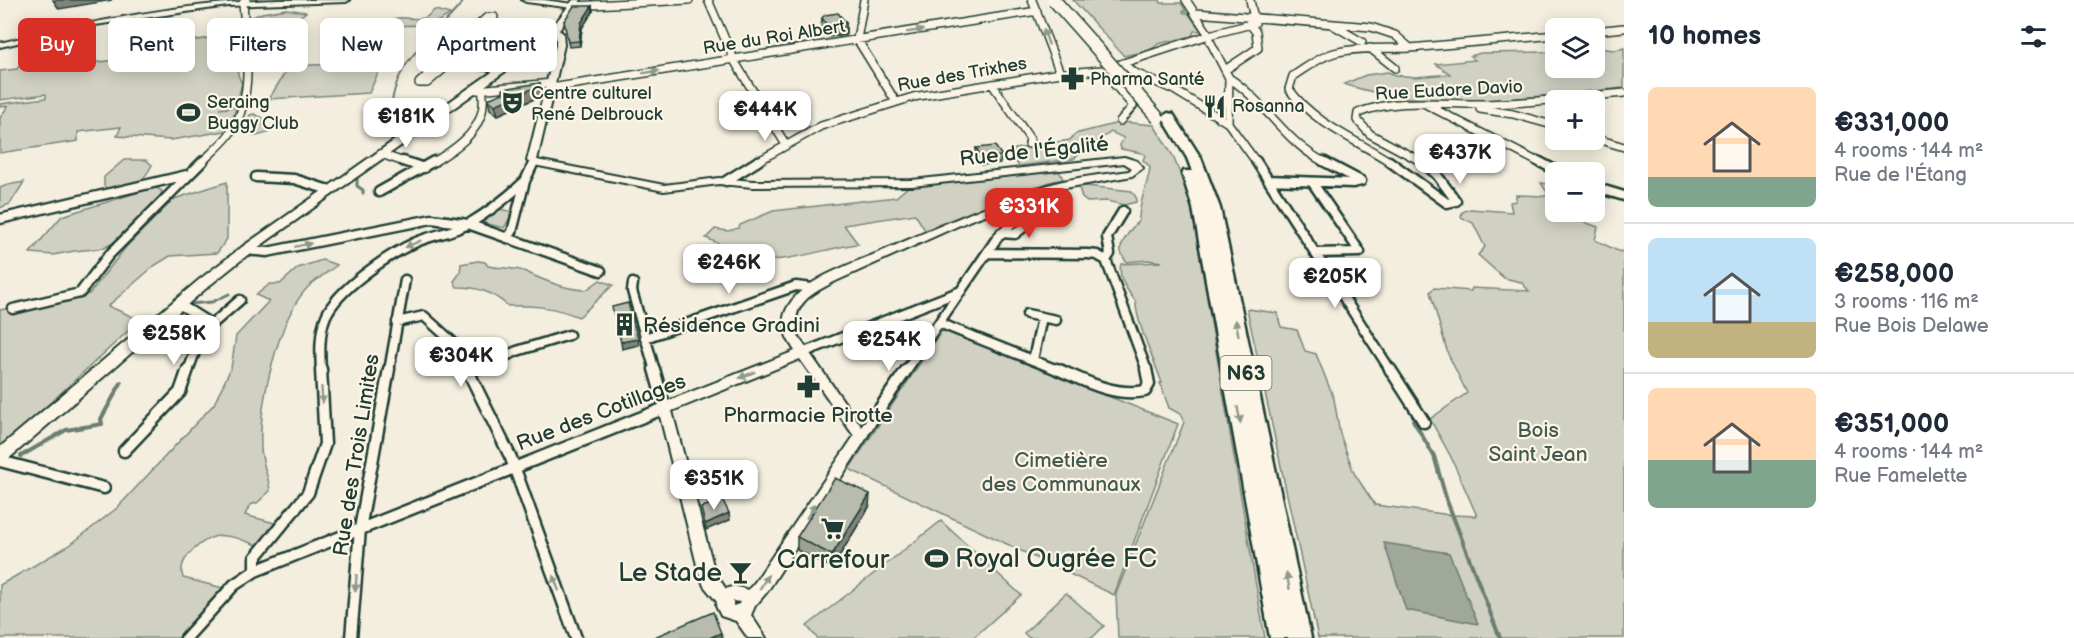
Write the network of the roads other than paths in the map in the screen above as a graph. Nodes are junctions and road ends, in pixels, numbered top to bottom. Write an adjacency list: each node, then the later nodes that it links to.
1 (346, 0): 11 (street)
2 (526, 0): 12 (street)
3 (689, 0): 12 (street)
4 (708, 0): 29 (street)
5 (864, 0): 23 (street)
6 (1032, 0): 13 (street)
7 (1054, 0): 49 (highway, N63, bridge)
8 (1063, 0): 49 (highway, N63)
9 (1186, 0): 14 (street)
10 (1250, 0): 15 (street)
11 (245, 2): 25 (street); 61 (street)
12 (575, 3): 17 (main road)
13 (1037, 11): 23 (street, Rue du Roi Albert, one-way to 13); 38 (street, one-way to 13)
14 (1196, 13): 15 (street); 22 (street)
15 (1251, 20): 16 (street); 22 (street, Rue des Trixhes); 33 (street)
16 (1327, 23): 24 (street); 27 (street)
17 (557, 26)
18 (1624, 28): 19 (street)
19 (1605, 30)
20 (557, 33): 28 (street)
21 (1545, 36): 27 (street, Rue Eudore Davio)
22 (1209, 38): 30 (street, Rue des Trixhes); 33 (street)
23 (857, 39): 29 (street, Rue du Roi Albert); 44 (street)
24 (1362, 42)
25 (0, 45)
26 (1370, 48): 27 (street, Rue Eudore Davio); 31 (street, Rue Eudore Davio); 45 (street, Rue Eudore Davio)
27 (1410, 48)
28 (557, 58)
29 (734, 59): 41 (street, Rue du Roi Albert, one-way to 29); 55 (street)
30 (1123, 63): 32 (street, Rue des Trixhes); 48 (street)
31 (1395, 68)
32 (1101, 70): 38 (street, Rue des Trixhes); 50 (street)
33 (1225, 70): 39 (street)
34 (431, 72): 35 (street)
35 (440, 72)
36 (498, 72): 42 (main road)
37 (554, 72): 41 (street)
38 (1060, 74): 40 (street, Rue des Trixhes)
39 (1229, 78): 47 (street); 66 (street)
40 (992, 84): 44 (street, Rue des Trixhes); 54 (street)
41 (552, 85): 42 (street, Rue du Roi Albert); 58 (street)
42 (476, 90): 57 (main road); 60 (street)
43 (1624, 93): 46 (street, Rue Eudore Davio)
44 (896, 102): 55 (street, Rue des Trixhes)
45 (1424, 104): 46 (street, Rue Eudore Davio); 59 (street)
46 (1451, 105): 52 (street)
47 (1229, 107): 48 (street); 51 (street)
48 (1210, 111): 51 (street)
49 (1163, 117): 115 (highway, N63, one-way to 115); 116 (highway, N63, one-way to 49)
50 (1120, 121)
51 (1228, 123): 63 (street)
52 (1545, 123)
53 (1605, 141): 56 (street)
54 (1029, 144)
55 (786, 145): 64 (street, Rue des Trixhes)
56 (1624, 147)
57 (381, 154): 60 (street); 67 (main road)
58 (533, 162): 64 (street, Rue des Trixhes); 65 (street)
59 (1545, 165)
60 (424, 168): 69 (street)
61 (190, 174): 74 (street); 89 (street)
62 (256, 177): 67 (street)
63 (1268, 180): 66 (street); 80 (street)
64 (726, 181): 70 (street, Rue de l'Égalité)
65 (525, 182): 75 (street); 77 (street)
66 (1312, 182): 80 (street)
67 (329, 190): 78 (main road)
68 (1605, 190): 71 (street)
69 (379, 192)
70 (1038, 192): 76 (street); 85 (street, Rue de l'Égalité)
71 (1624, 196)
72 (1123, 211): 81 (street)
73 (1058, 216): 76 (street)
74 (0, 219)
75 (468, 224): 77 (street); 78 (street, one-way to 75); 109 (street, one-way to 109)
76 (1001, 233): 79 (street)
77 (507, 238): 82 (street)
78 (246, 250): 88 (main road)
79 (987, 253): 81 (street); 86 (street)
80 (1315, 253): 102 (street)
81 (1106, 260): 99 (street)
82 (601, 271)
83 (405, 280): 93 (street, Rue des Trois Limites)
84 (633, 283): 97 (street)
85 (812, 288): 97 (street); 98 (street, Rue de l'Égalité)
86 (961, 291): 94 (street); 98 (street, Rue des Cotillages)
87 (240, 300): 95 (street)
88 (179, 303): 95 (street); 105 (main road)
89 (14, 309)
90 (1027, 314): 91 (street)
91 (1042, 317): 92 (street); 99 (street)
92 (1056, 320)
93 (397, 322): 100 (street); 108 (street, Rue des Trois Limites)
94 (939, 323): 99 (street); 103 (street)
95 (212, 324): 104 (street)
96 (569, 335): 100 (street)
97 (645, 338): 101 (street)
98 (802, 353): 101 (street, Rue des Cotillages, one-way to 101); 103 (street, Rue de l'Égalité)
99 (1033, 360)
100 (469, 372): 106 (street)
101 (664, 408): 106 (street, Rue des Cotillages); 110 (street)
102 (1424, 422)
103 (861, 436): 110 (street, one-way to 103)
104 (124, 451)
105 (0, 458): 107 (street)
106 (514, 467): 108 (street, Rue des Cotillages); 113 (street, one-way to 106)
107 (104, 488)
108 (360, 529): 109 (street, Rue des Cotillages); 112 (street, Rue des Trois Limites, one-way to 112)
109 (255, 571): 111 (street, Rue des Cotillages)
110 (731, 608): 114 (street)
111 (186, 638)
112 (351, 638)
113 (576, 638)
114 (758, 638)
115 (1281, 638)
116 (1300, 638)

